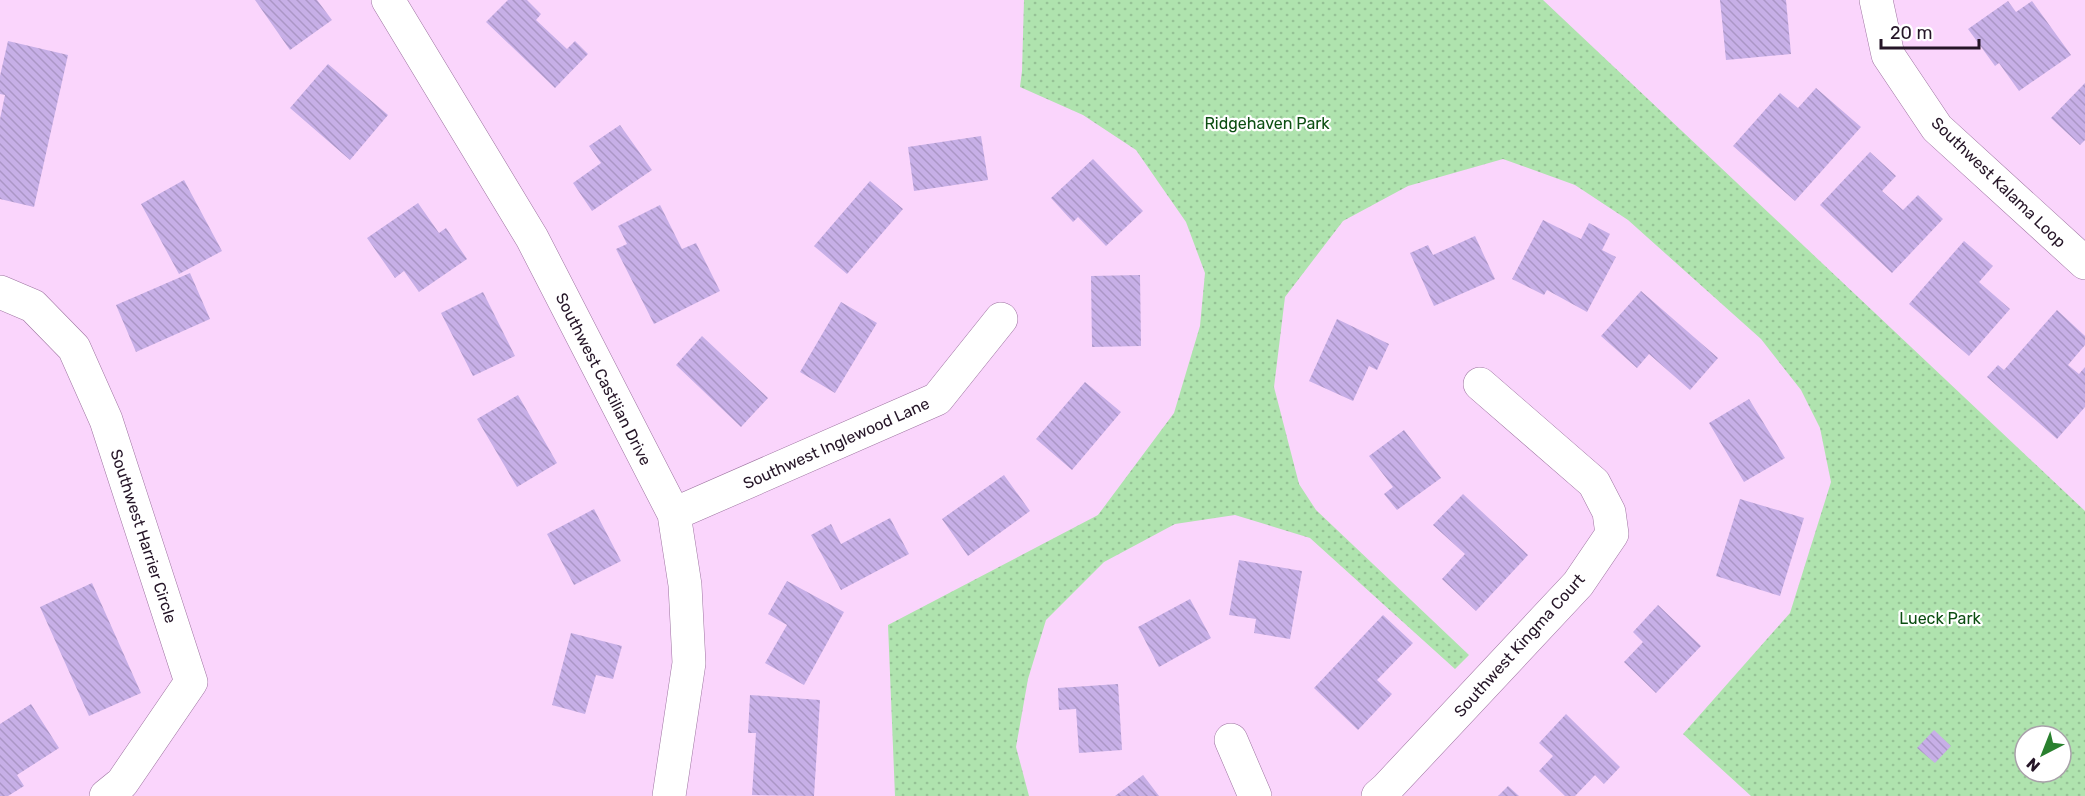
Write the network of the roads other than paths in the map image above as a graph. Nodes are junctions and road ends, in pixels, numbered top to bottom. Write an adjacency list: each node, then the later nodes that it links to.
1 (388, 0): 7 (street, Southwest Castilian Drive)
2 (1876, 0): 3 (street, Southwest Kalama Loop)
3 (2085, 263)
4 (0, 292): 9 (street, Southwest Harrier Circle)
5 (1001, 319): 7 (street, Southwest Inglewood Lane)
6 (1480, 384): 12 (street, Southwest Kingma Court)
7 (674, 514): 10 (street, Southwest Castilian Drive)
8 (1231, 741): 11 (street)
9 (106, 796)
10 (669, 796)
11 (1255, 796)
12 (1378, 796)

